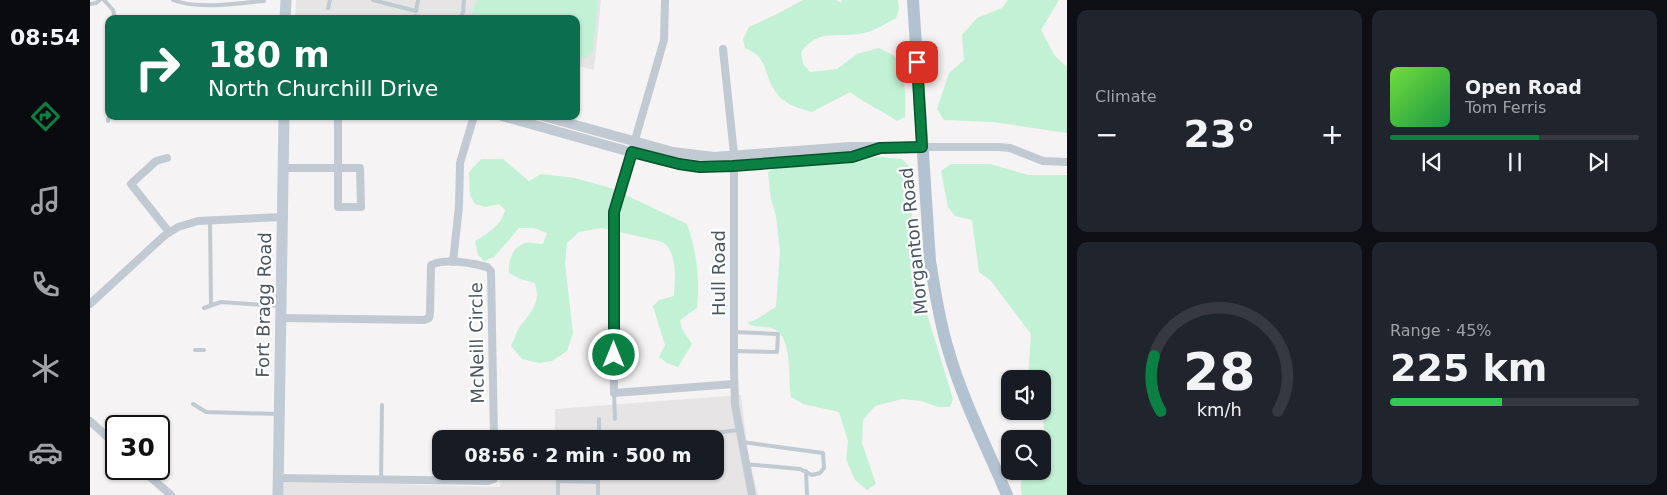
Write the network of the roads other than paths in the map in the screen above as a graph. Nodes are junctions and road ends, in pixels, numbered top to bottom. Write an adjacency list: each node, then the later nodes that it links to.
1 (100, 0): 12 (lane)
2 (104, 0): 14 (lane)
3 (173, 0): 11 (lane)
4 (286, 0): 15 (main road)
5 (330, 0): 13 (lane)
6 (373, 0): 16 (lane)
7 (418, 0): 16 (lane)
8 (464, 0): 17 (lane)
9 (665, 0): 24 (street)
10 (913, 0): 25 (main road, Morganton Road)
11 (264, 1)
12 (90, 4)
13 (328, 8)
14 (114, 15)
15 (285, 15)
16 (415, 15)
17 (462, 15)
18 (723, 49): 27 (street, Hull Road)
19 (284, 120): 31 (main road, Fort Bragg Road)
20 (338, 120): 32 (street)
21 (473, 120): 36 (street)
22 (519, 120): 24 (street)
23 (555, 120): 24 (street)
24 (633, 147): 27 (street); 30 (street); 47 (street)
25 (922, 147): 26 (street); 29 (street); 76 (main road, Morganton Road)
26 (880, 148): 27 (street); 30 (street)
27 (734, 154): 30 (street, Hull Road)
28 (167, 158): 35 (street)
29 (1067, 162)
30 (733, 166): 42 (street, Hull Road)
31 (283, 168): 32 (street); 33 (main road, Fort Bragg Road)
32 (338, 168): 32 (street)
33 (282, 217): 34 (street); 39 (main road, Fort Bragg Road)
34 (210, 221): 35 (street); 38 (lane)
35 (169, 232): 37 (street)
36 (454, 262): 41 (street, McNeill Circle); 54 (street, McNeill Circle)
37 (90, 304)
38 (211, 304): 39 (lane); 40 (lane)
39 (281, 306): 41 (main road, Fort Bragg Road)
40 (204, 308)
41 (281, 318): 50 (main road, Fort Bragg Road)
42 (734, 332): 45 (street, Hull Road); 45 (lane)
43 (195, 350): 44 (lane)
44 (204, 350)
45 (734, 351): 46 (street, Hull Road)
46 (734, 384): 47 (street); 56 (street, Hull Road)
47 (614, 393): 52 (lane)
48 (193, 404): 50 (lane)
49 (382, 406): 63 (lane)
50 (280, 414): 62 (main road, Fort Bragg Road)
51 (599, 419): 55 (lane)
52 (615, 419)
53 (90, 421): 58 (street)
54 (494, 430)
55 (599, 430)
56 (739, 430): 57 (lane); 59 (street, Hull Road)
57 (724, 432)
58 (105, 435)
59 (742, 442): 60 (street, Hull Road); 61 (lane)
60 (745, 464): 61 (lane); 74 (street, Hull Road)
61 (806, 471): 75 (lane)
62 (278, 478): 63 (street); 71 (main road, Fort Bragg Road)
63 (381, 479): 65 (street)
64 (154, 480): 70 (street)
65 (432, 480)
66 (434, 480): 67 (street)
67 (491, 480)
68 (558, 482): 69 (lane); 72 (lane)
69 (598, 482): 73 (lane)
70 (171, 495)
71 (278, 495)
72 (558, 495)
73 (598, 495)
74 (752, 495)
75 (807, 495)
76 (1008, 495)

